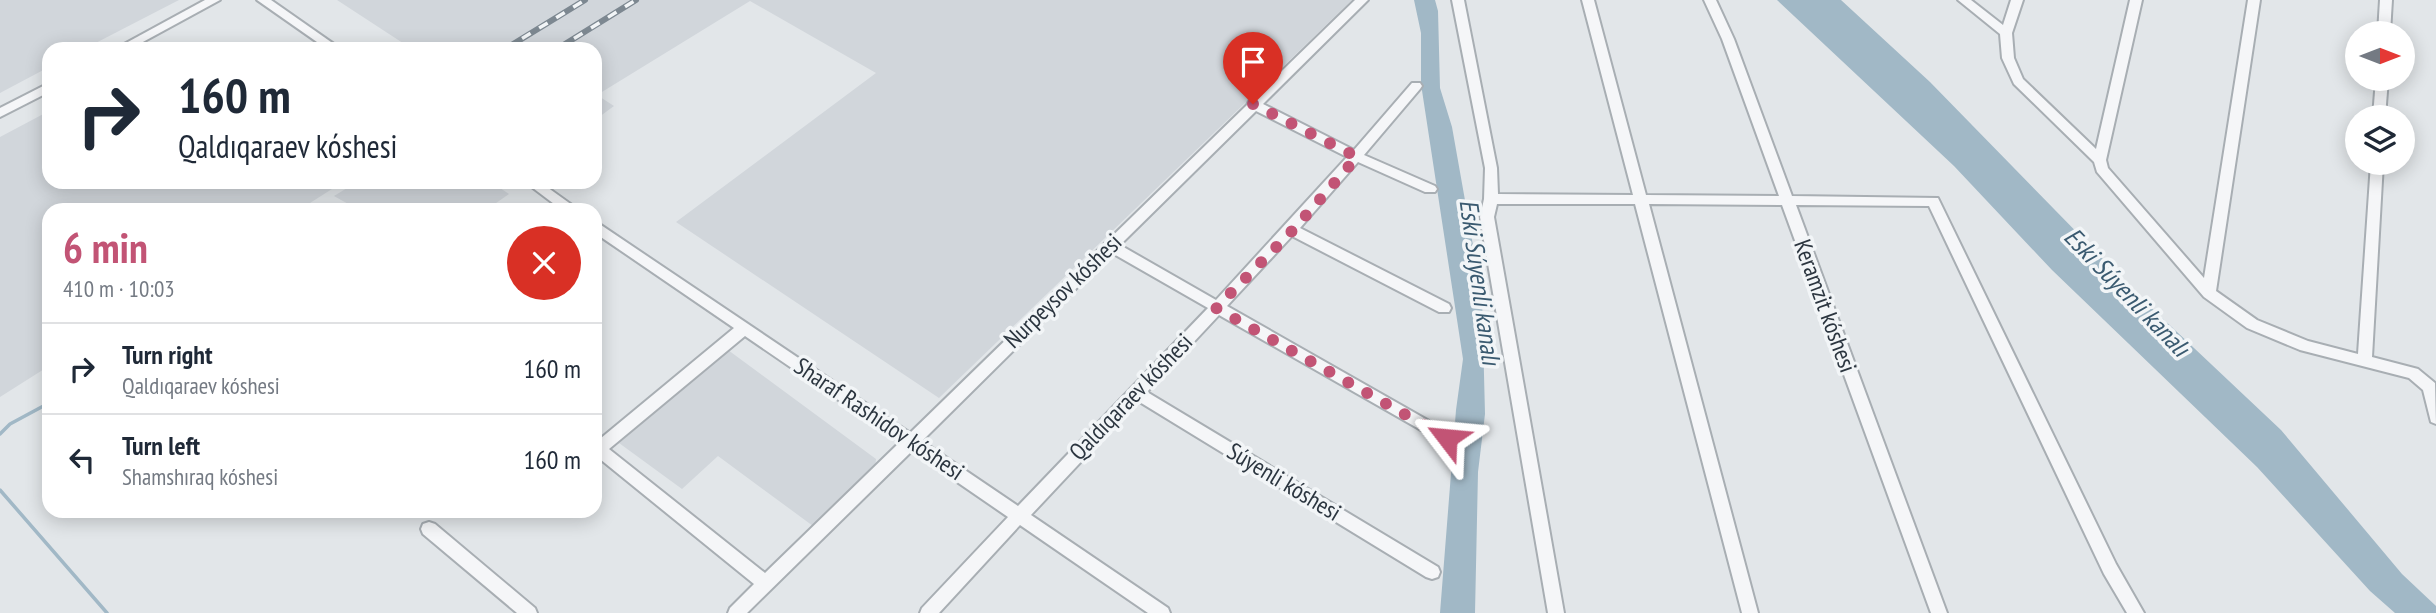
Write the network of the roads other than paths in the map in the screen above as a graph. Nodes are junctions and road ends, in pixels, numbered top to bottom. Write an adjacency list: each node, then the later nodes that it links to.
1 (214, 0): 14 (street)
2 (263, 0): 15 (street)
3 (1362, 0): 18 (street, Nurpeysov kóshesi)
4 (1458, 0): 25 (street)
5 (1588, 0): 27 (street)
6 (1710, 0): 26 (street, Keramzit kóshesi)
7 (1964, 0): 13 (street)
8 (2017, 0): 13 (street)
9 (2136, 0): 21 (street)
10 (2254, 0): 32 (street)
11 (2386, 0): 12 (street)
12 (2385, 21)
13 (2006, 33): 21 (street)
14 (134, 42)
15 (325, 42)
16 (1416, 86): 20 (street, Qaldıqaraev kóshesi)
17 (42, 91): 19 (street)
18 (1253, 104): 20 (street); 31 (street, Nurpeysov kóshesi)
19 (0, 113)
20 (1357, 157): 24 (street); 29 (street, Qaldıqaraev kóshesi)
21 (2100, 160): 32 (street)
22 (2375, 175): 36 (street)
23 (541, 189): 28 (street)
24 (1430, 190)
25 (1491, 199): 27 (street); 51 (street)
26 (1785, 199): 27 (street); 53 (street, Keramzit kóshesi); 54 (street)
27 (1640, 200): 52 (street)
28 (562, 203)
29 (1293, 230): 33 (street, Qaldıqaraev kóshesi); 34 (street)
30 (602, 231): 35 (street, Sharaf Rashidov kóshesi)
31 (1110, 246): 33 (street); 40 (street, Nurpeysov kóshesi)
32 (2209, 293): 36 (street)
33 (1216, 308): 37 (street, Qaldıqaraev kóshesi); 39 (street)
34 (1444, 308)
35 (744, 328): 40 (street, Sharaf Rashidov kóshesi); 41 (street)
36 (2365, 360): 38 (street)
37 (1135, 392): 43 (street, Qaldıqaraev kóshesi); 45 (street, Súyenli kóshesi)
38 (2436, 418)
39 (1447, 438)
40 (911, 440): 43 (street, Sharaf Rashidov kóshesi); 46 (street, Nurpeysov kóshesi)
41 (602, 446)
42 (602, 452): 46 (street)
43 (1018, 514): 49 (street, Qaldıqaraev kóshesi); 50 (street, Sharaf Rashidov kóshesi)
44 (429, 529): 47 (street)
45 (1432, 572)
46 (765, 583): 48 (street, Nurpeysov kóshesi)
47 (529, 613)
48 (736, 613)
49 (928, 613)
50 (1163, 613)
51 (1556, 613)
52 (1750, 613)
53 (1939, 613)
54 (2136, 613)

